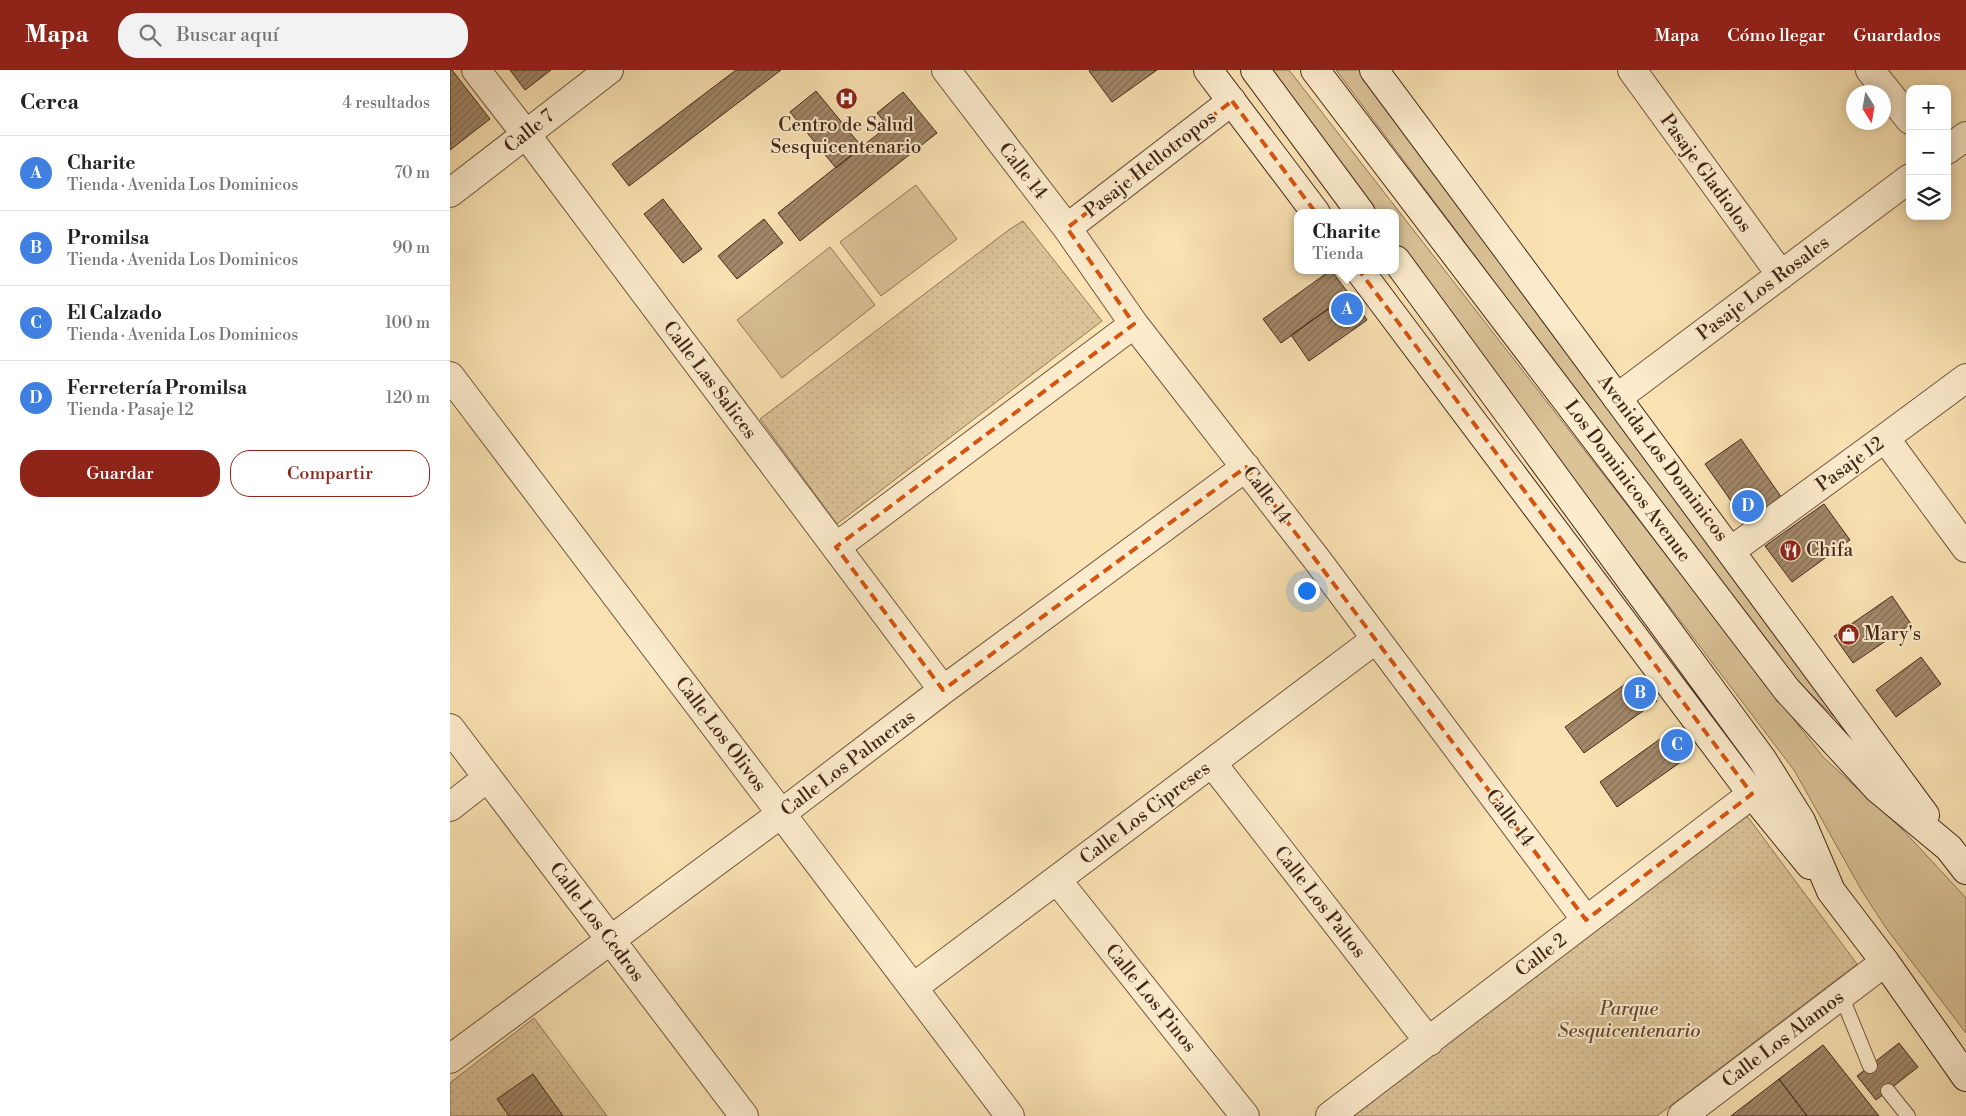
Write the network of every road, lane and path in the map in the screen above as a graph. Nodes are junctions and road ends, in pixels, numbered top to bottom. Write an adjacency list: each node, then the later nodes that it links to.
1 (476, 70): 12 (street, Calle Las Salices)
2 (609, 70): 12 (street, Calle 7)
3 (946, 70): 19 (street, Calle 14)
4 (1208, 70): 10 (street)
5 (1255, 70): 18 (street)
6 (1315, 70): 40 (street, Los Dominicos Avenue)
7 (1374, 70): 26 (street, Avenida Los Dominicos)
8 (1632, 70): 22 (street, Pasaje Gladiolos)
9 (1870, 70): 11 (street)
10 (1232, 100): 17 (street); 19 (street, Pasaje Hellotropos)
11 (1906, 115)
12 (526, 133): 16 (street, Calle 7); 29 (street, Calle Las Salices)
13 (1966, 136): 14 (street)
14 (1951, 147)
15 (1906, 181): 22 (street, Pasaje Los Rosales)
16 (450, 193)
17 (1313, 209)
18 (1358, 209)
19 (1067, 228): 23 (street, Calle 14)
20 (1399, 264): 43 (street)
21 (1362, 274): 37 (street)
22 (1781, 275): 26 (street, Pasaje Los Rosales)
23 (1134, 324): 28 (street, Calle 14); 29 (street)
24 (450, 376): 39 (street, Calle Los Olivos)
25 (1966, 378): 27 (street, Pasaje 12)
26 (1617, 398): 31 (street, Avenida Los Dominicos)
27 (1886, 438): 30 (street); 31 (street, Pasaje 12)
28 (1246, 467): 32 (street, Calle 14); 33 (street, Calle Los Palmeras)
29 (836, 547): 33 (street, Calle Las Salices)
30 (1966, 548)
31 (1732, 550): 40 (street, Avenida Los Dominicos)
32 (1376, 640): 35 (street, Calle Los Cipreses); 44 (street, Calle 14)
33 (943, 690): 39 (street, Calle Los Palmeras)
34 (450, 728): 36 (street, Calle Los Cedros)
35 (1212, 763): 42 (street, Calle Los Cipreses); 49 (street, Calle Los Paltos)
36 (488, 778): 38 (street); 45 (street, Calle Los Cedros)
37 (1752, 794): 43 (street); 44 (street, Calle 2)
38 (450, 806)
39 (782, 813): 45 (street, Calle Los Palmeras); 47 (street, Calle Los Olivos)
40 (1949, 848): 41 (street, Los Dominicos Avenue)
41 (1966, 870)
42 (1057, 880): 47 (street, Calle Los Cipreses); 56 (street, Calle Los Pinos)
43 (1831, 891): 46 (street)
44 (1586, 920): 49 (street, Calle 2)
45 (610, 939): 50 (street, Calle Los Palmeras); 54 (street, Calle Los Cedros)
46 (1885, 962): 48 (street, Calle Los Alamos); 52 (street)
47 (914, 987): 55 (street, Calle Los Olivos)
48 (1842, 996): 51 (lane); 58 (street, Calle Los Alamos)
49 (1429, 1042): 57 (street, Calle 2)
50 (450, 1059)
51 (1870, 1066)
52 (1966, 1077)
53 (1888, 1091): 59 (lane)
54 (744, 1116)
55 (1010, 1116)
56 (1246, 1116)
57 (1330, 1116)
58 (1682, 1116)
59 (1908, 1116)

